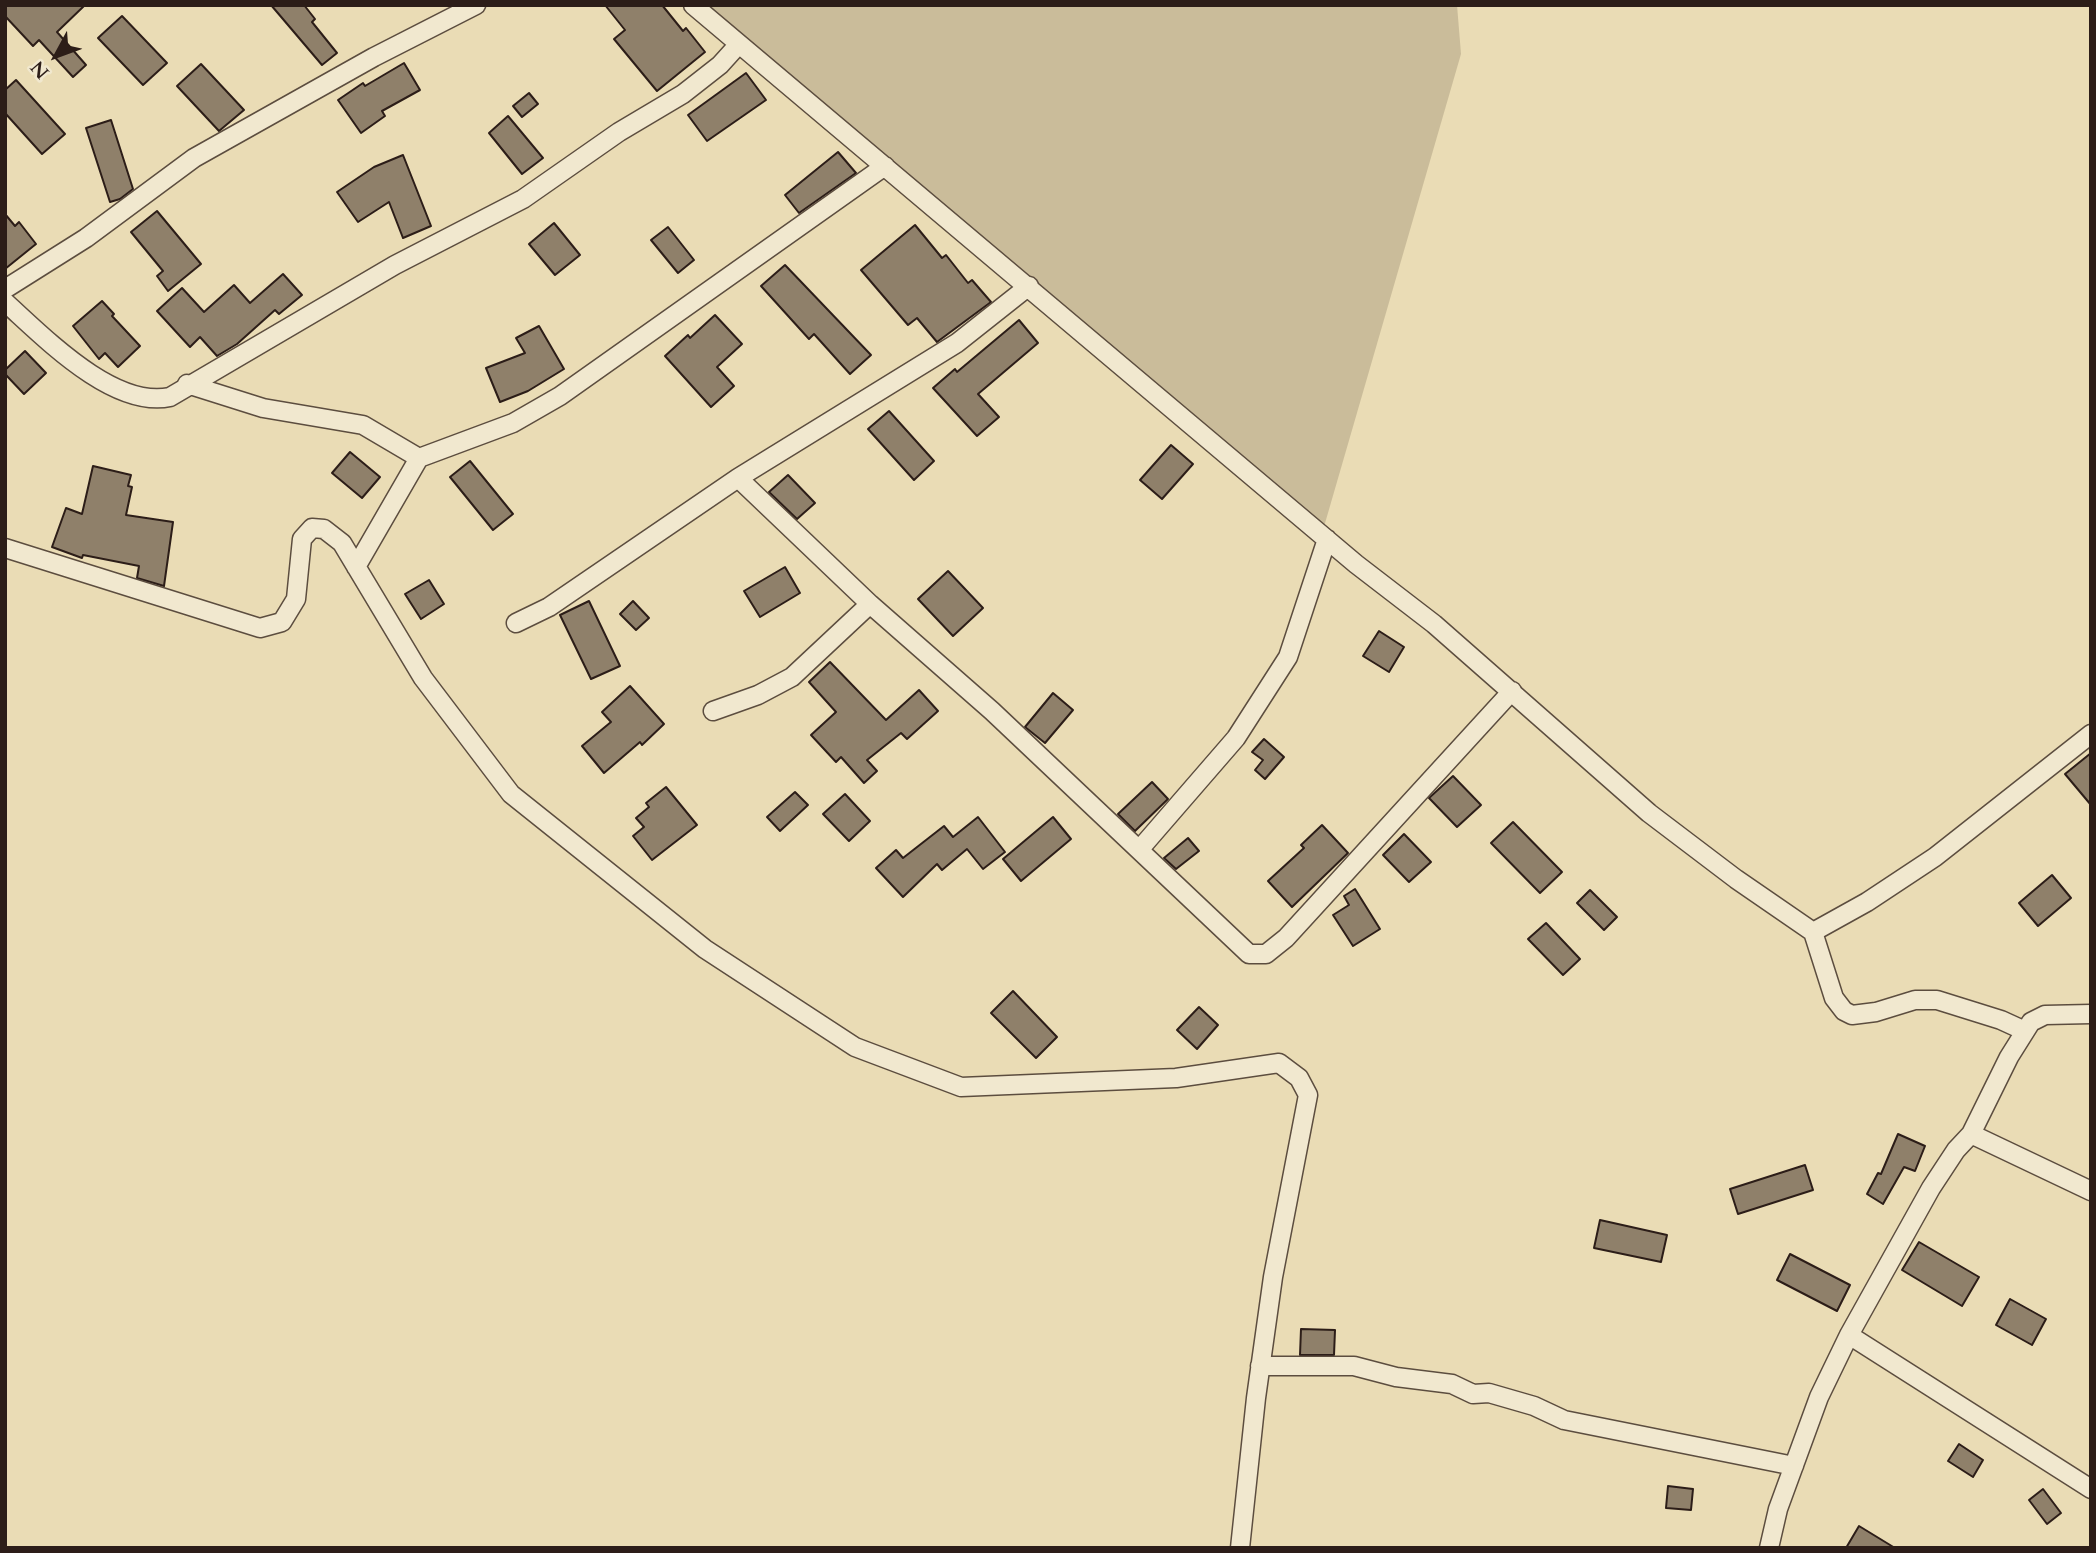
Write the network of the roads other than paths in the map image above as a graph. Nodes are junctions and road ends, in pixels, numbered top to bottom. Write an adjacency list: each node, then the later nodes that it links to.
1 (476, 5): 6 (street)
2 (693, 5): 3 (street)
3 (738, 44): 4 (street); 8 (street)
4 (885, 166): 5 (street); 9 (street)
5 (1029, 286): 10 (street); 11 (street)
6 (5, 289)
7 (5, 302): 8 (street)
8 (190, 390): 9 (street)
9 (419, 458): 13 (street)
10 (738, 478): 14 (street); 15 (street)
11 (1327, 539): 16 (street); 19 (street)
12 (5, 548): 13 (street)
13 (356, 567): 26 (street)
14 (870, 604): 17 (street); 19 (street)
15 (516, 623)
16 (1512, 691): 19 (street); 20 (street)
17 (713, 711)
18 (2091, 734): 20 (street)
19 (1139, 850)
20 (1813, 932): 22 (street)
21 (2091, 1014): 22 (street)
22 (2025, 1031): 23 (street)
23 (1970, 1134): 24 (street); 25 (street)
24 (2091, 1191)
25 (1849, 1335): 27 (street); 28 (street)
26 (1261, 1366): 27 (street); 30 (street)
27 (1794, 1466): 29 (street)
28 (2091, 1489)
29 (1774, 1545)
30 (1240, 1548)

